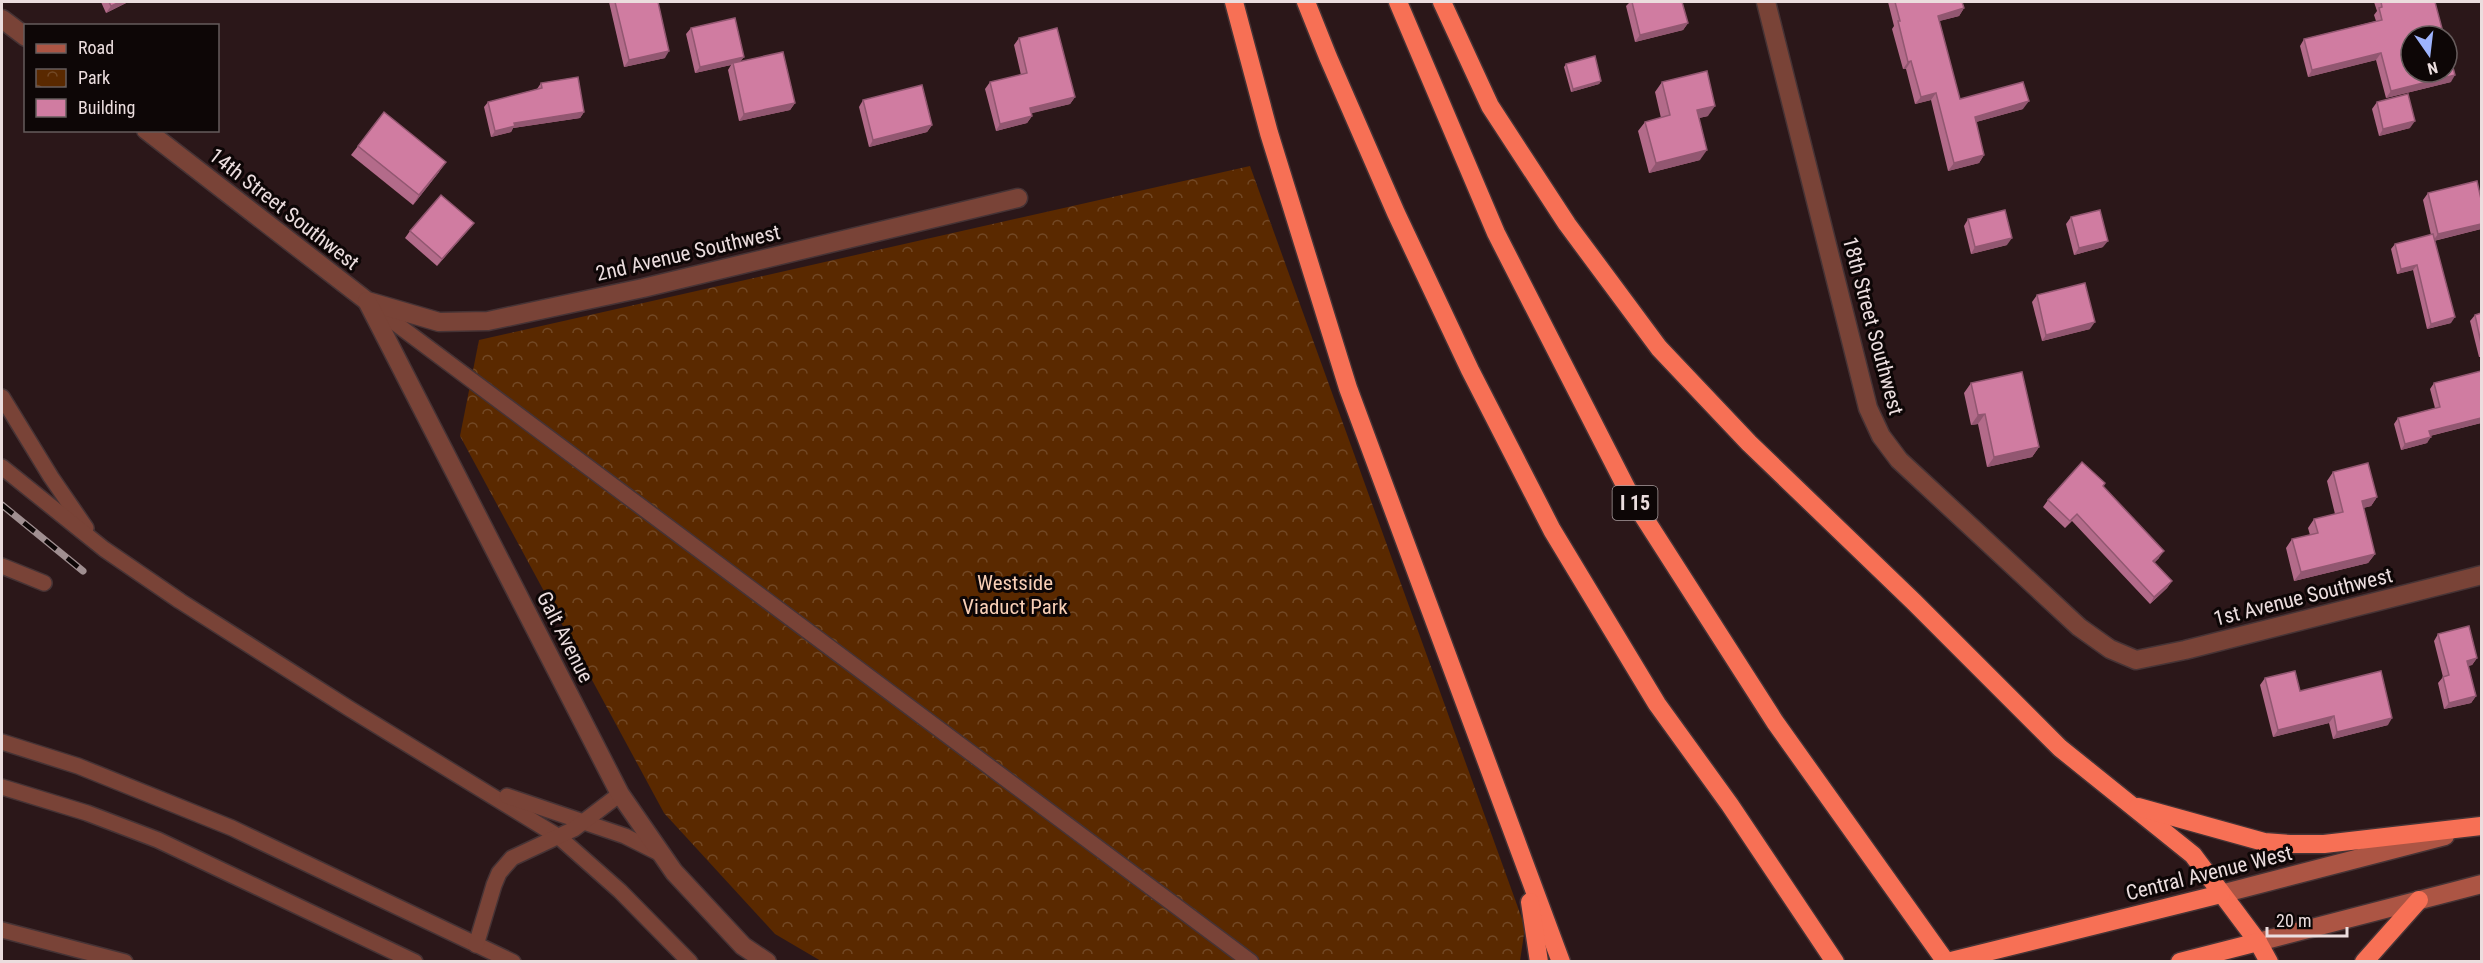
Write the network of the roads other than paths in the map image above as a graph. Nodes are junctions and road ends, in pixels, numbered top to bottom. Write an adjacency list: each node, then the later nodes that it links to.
1 (1234, 2): 27 (highway)
2 (1306, 2): 42 (highway)
3 (1398, 2): 43 (highway, I 15)
4 (1442, 2): 22 (highway)
5 (1767, 2): 17 (street, 18th Street Southwest)
6 (2, 19): 7 (street)
7 (24, 36)
8 (149, 132): 10 (street, 14th Street Southwest)
9 (1018, 198): 10 (street, 2nd Avenue Southwest)
10 (366, 301): 21 (street, Galt Avenue); 39 (lane)
11 (2, 397): 13 (lane)
12 (2, 467): 13 (lane)
13 (104, 549): 20 (lane)
14 (2, 566): 16 (lane)
15 (2481, 575): 17 (street, 1st Avenue Southwest)
16 (44, 583)
17 (2136, 660)
18 (2, 742): 33 (lane)
19 (2, 787): 35 (lane)
20 (481, 788): 23 (lane); 25 (lane)
21 (620, 794): 23 (lane); 26 (street, Galt Avenue)
22 (2130, 805): 24 (highway); 29 (highway)
23 (584, 822): 25 (lane); 26 (lane)
24 (2481, 826): 29 (street, Central Avenue West)
25 (559, 837): 33 (lane); 37 (lane)
26 (663, 856): 38 (street, Galt Avenue)
27 (1525, 867): 40 (highway); 41 (highway)
28 (2481, 884): 30 (street)
29 (2221, 894): 32 (highway); 43 (highway, Central Avenue West)
30 (2419, 900): 32 (street); 46 (highway)
31 (2, 930): 34 (lane)
32 (2258, 942): 44 (highway); 45 (highway)
33 (476, 945): 36 (lane)
34 (125, 962)
35 (415, 962)
36 (513, 962)
37 (690, 962)
38 (767, 962)
39 (1251, 962)
40 (1539, 962)
41 (1561, 962)
42 (1835, 962)
43 (1947, 962)
44 (2180, 962)
45 (2269, 962)
46 (2364, 962)

